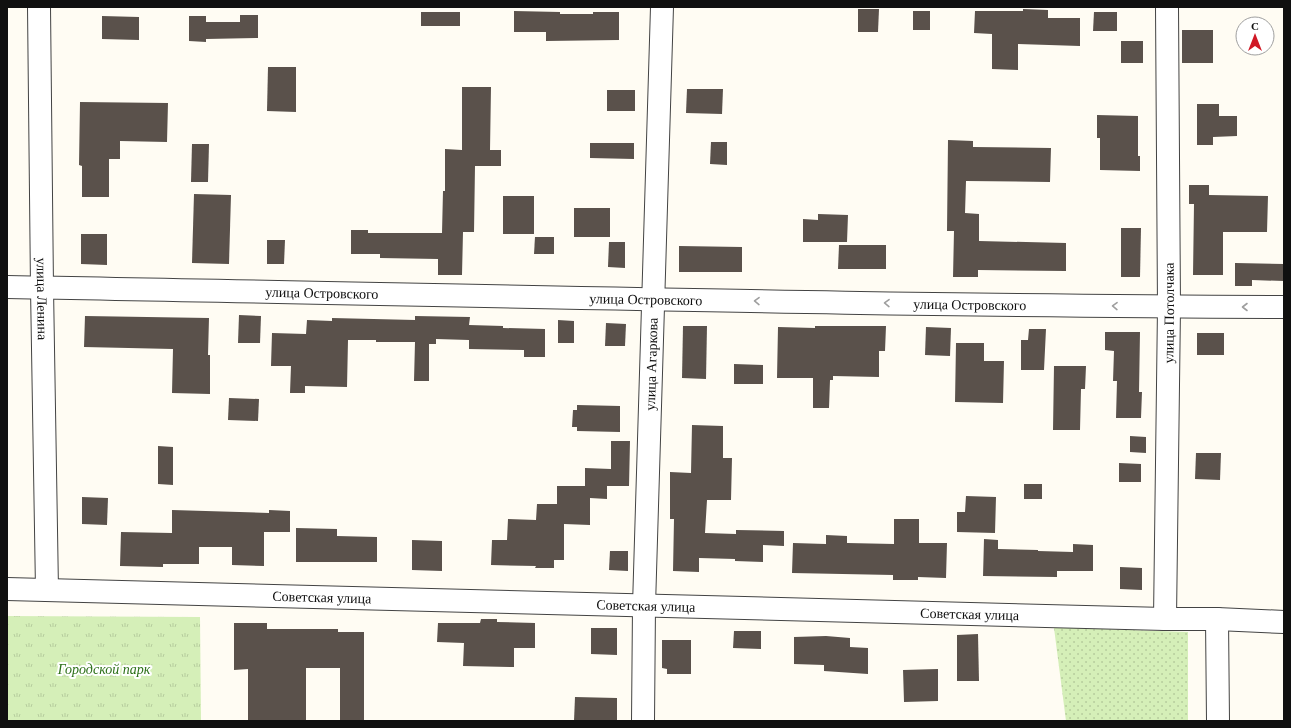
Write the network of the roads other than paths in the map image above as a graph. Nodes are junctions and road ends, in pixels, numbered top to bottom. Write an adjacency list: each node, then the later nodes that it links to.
1 (39, 7): 5 (street, улица Ленина)
2 (662, 7): 6 (street, улица Агаркова)
3 (1167, 7): 7 (street, улица Потолчака)
4 (7, 287): 5 (street, улица Островского)
5 (42, 288): 6 (street, улица Островского); 10 (street, улица Ленина)
6 (654, 300): 7 (street, улица Островского, one-way to 6); 11 (street, улица Агаркова)
7 (1168, 307): 8 (street, улица Островского, one-way to 7); 12 (street, улица Потолчака)
8 (1284, 307)
9 (7, 589): 10 (street, Советская улица)
10 (48, 590): 11 (street, Советская улица)
11 (644, 606): 12 (street, Советская улица); 15 (street, улица Агаркова)
12 (1165, 619): 13 (street, Советская улица)
13 (1217, 619): 14 (street, Советская улица); 16 (street)
14 (1284, 622)
15 (643, 721)
16 (1218, 721)

